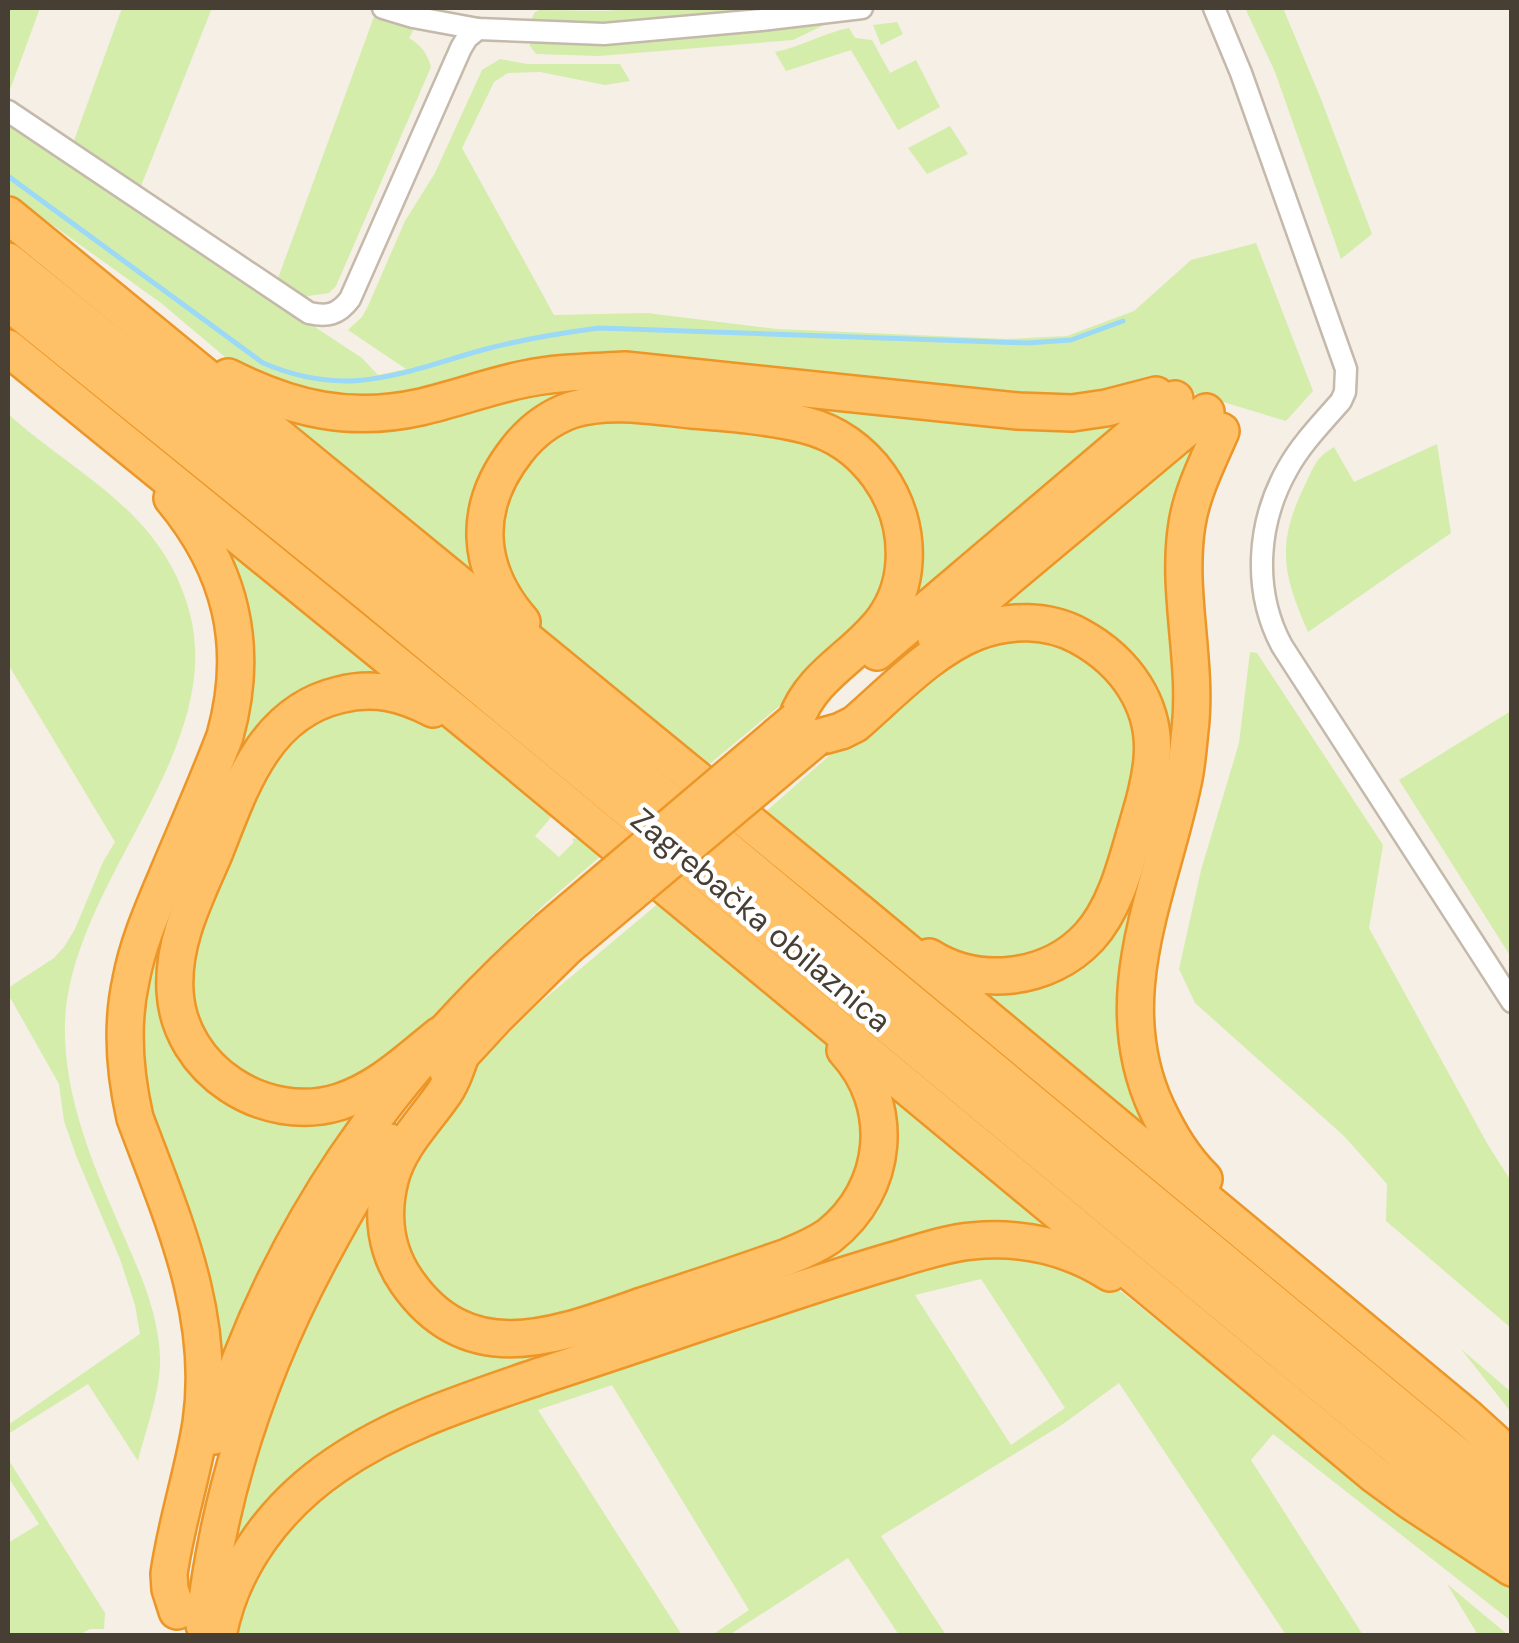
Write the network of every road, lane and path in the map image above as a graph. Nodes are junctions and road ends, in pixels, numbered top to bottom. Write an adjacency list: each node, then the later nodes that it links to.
1 (382, 8): 5 (street)
2 (484, 8): 5 (street)
3 (862, 8): 5 (street)
4 (1214, 8): 19 (street)
5 (478, 29): 6 (street)
6 (8, 111)
7 (8, 215): 10 (highway)
8 (8, 261): 24 (highway, Zagrebačka obilaznica)
9 (8, 302): 25 (highway, Zagrebačka obilaznica)
10 (139, 320): 13 (highway); 14 (highway)
11 (8, 348): 12 (highway)
12 (54, 384): 16 (highway); 27 (highway)
13 (1190, 409): 15 (highway); 21 (highway)
14 (596, 696): 15 (highway); 17 (highway)
15 (806, 729): 17 (highway); 20 (highway, bridge)
16 (487, 738): 18 (highway); 20 (highway)
17 (859, 912): 21 (highway)
18 (790, 990): 20 (highway); 22 (highway)
19 (1512, 1002)
20 (450, 1045): 27 (highway)
21 (1282, 1264): 23 (highway)
22 (1290, 1404): 26 (highway); 28 (highway)
23 (1512, 1458)
24 (1512, 1501)
25 (1512, 1543)
26 (1512, 1568)
27 (185, 1628)
28 (218, 1636)

